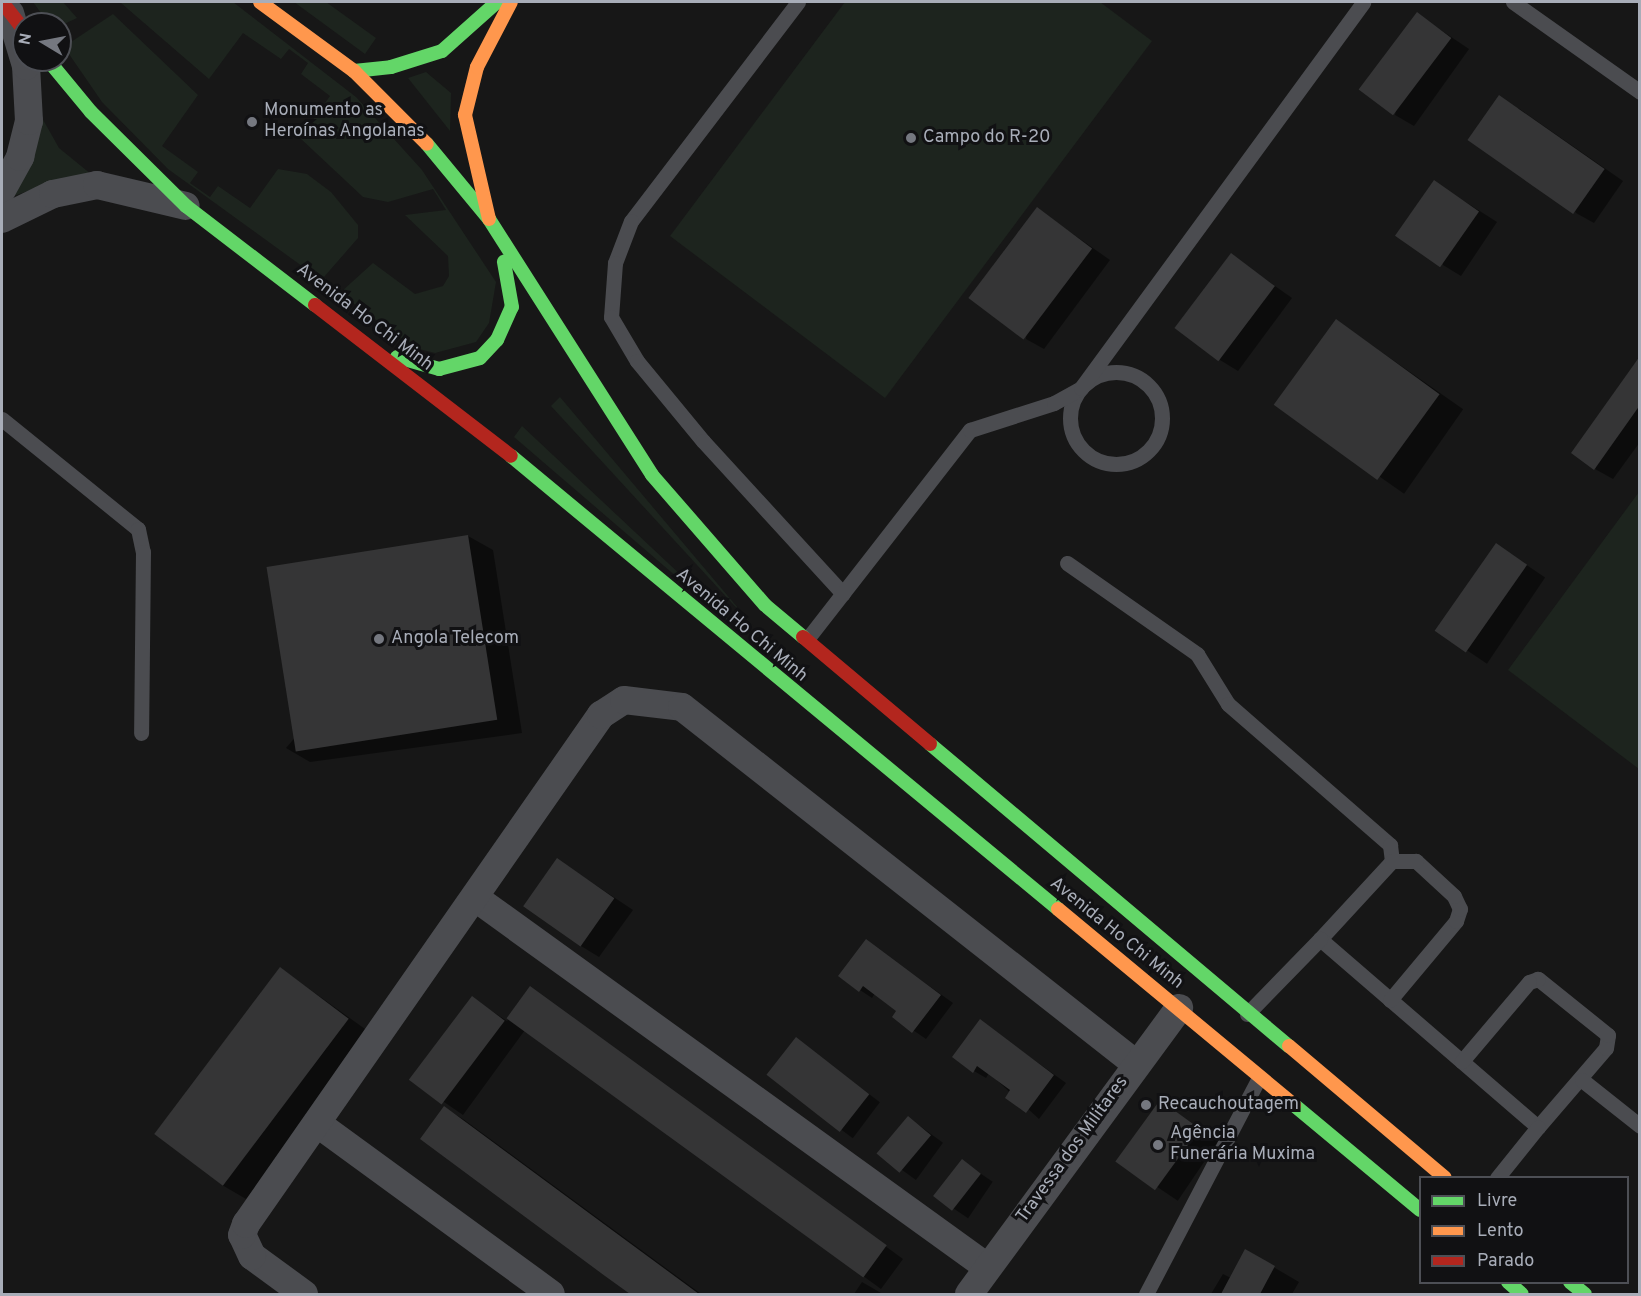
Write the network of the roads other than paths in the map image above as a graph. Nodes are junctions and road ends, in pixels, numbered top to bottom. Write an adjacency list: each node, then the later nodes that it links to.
1 (260, 2): 8 (main road, Avenida Ho Chi Minh)
2 (497, 2): 8 (main road)
3 (511, 2): 14 (main road)
4 (798, 2): 19 (lane)
5 (1363, 2): 16 (lane)
6 (1513, 2): 10 (lane)
7 (10, 11): 11 (street)
8 (354, 71): 14 (main road, Avenida Ho Chi Minh)
9 (58, 72): 12 (main road, Avenida Ho Chi Minh)
10 (1640, 92)
11 (2, 190)
12 (186, 206): 13 (street); 15 (main road, Avenida Ho Chi Minh)
13 (2, 219)
14 (489, 219): 15 (main road); 20 (main road, Avenida Ho Chi Minh)
15 (371, 344): 26 (main road, Avenida Ho Chi Minh)
16 (1081, 388): 16 (lane); 19 (lane)
17 (2, 418): 21 (lane)
18 (1067, 563): 22 (lane)
19 (843, 594): 20 (lane)
20 (808, 638): 27 (main road, Avenida Ho Chi Minh)
21 (141, 733)
22 (1392, 861): 24 (lane); 25 (lane)
23 (477, 899): 29 (street); 32 (street); 38 (street)
24 (1320, 939): 25 (lane); 27 (lane)
25 (1390, 1000): 28 (lane)
26 (1179, 1008): 29 (street, Travessa dos Militares); 30 (main road, Avenida Ho Chi Minh)
27 (1247, 1014): 35 (main road, Avenida Ho Chi Minh)
28 (1462, 1061): 31 (lane); 34 (lane)
29 (1136, 1064): 38 (street, Travessa dos Militares)
30 (1259, 1078): 37 (main road, Avenida Ho Chi Minh); 44 (lane)
31 (1582, 1080): 33 (lane); 34 (lane)
32 (318, 1124): 41 (street); 42 (street)
33 (1640, 1126)
34 (1538, 1127): 36 (lane)
35 (1443, 1176)
36 (1499, 1176)
37 (1419, 1209)
38 (987, 1267): 43 (street, Travessa dos Militares)
39 (1510, 1284): 45 (main road)
40 (1572, 1284): 46 (main road)
41 (304, 1294)
42 (550, 1294)
43 (969, 1294)
44 (1146, 1294)
45 (1522, 1294)
46 (1585, 1294)

